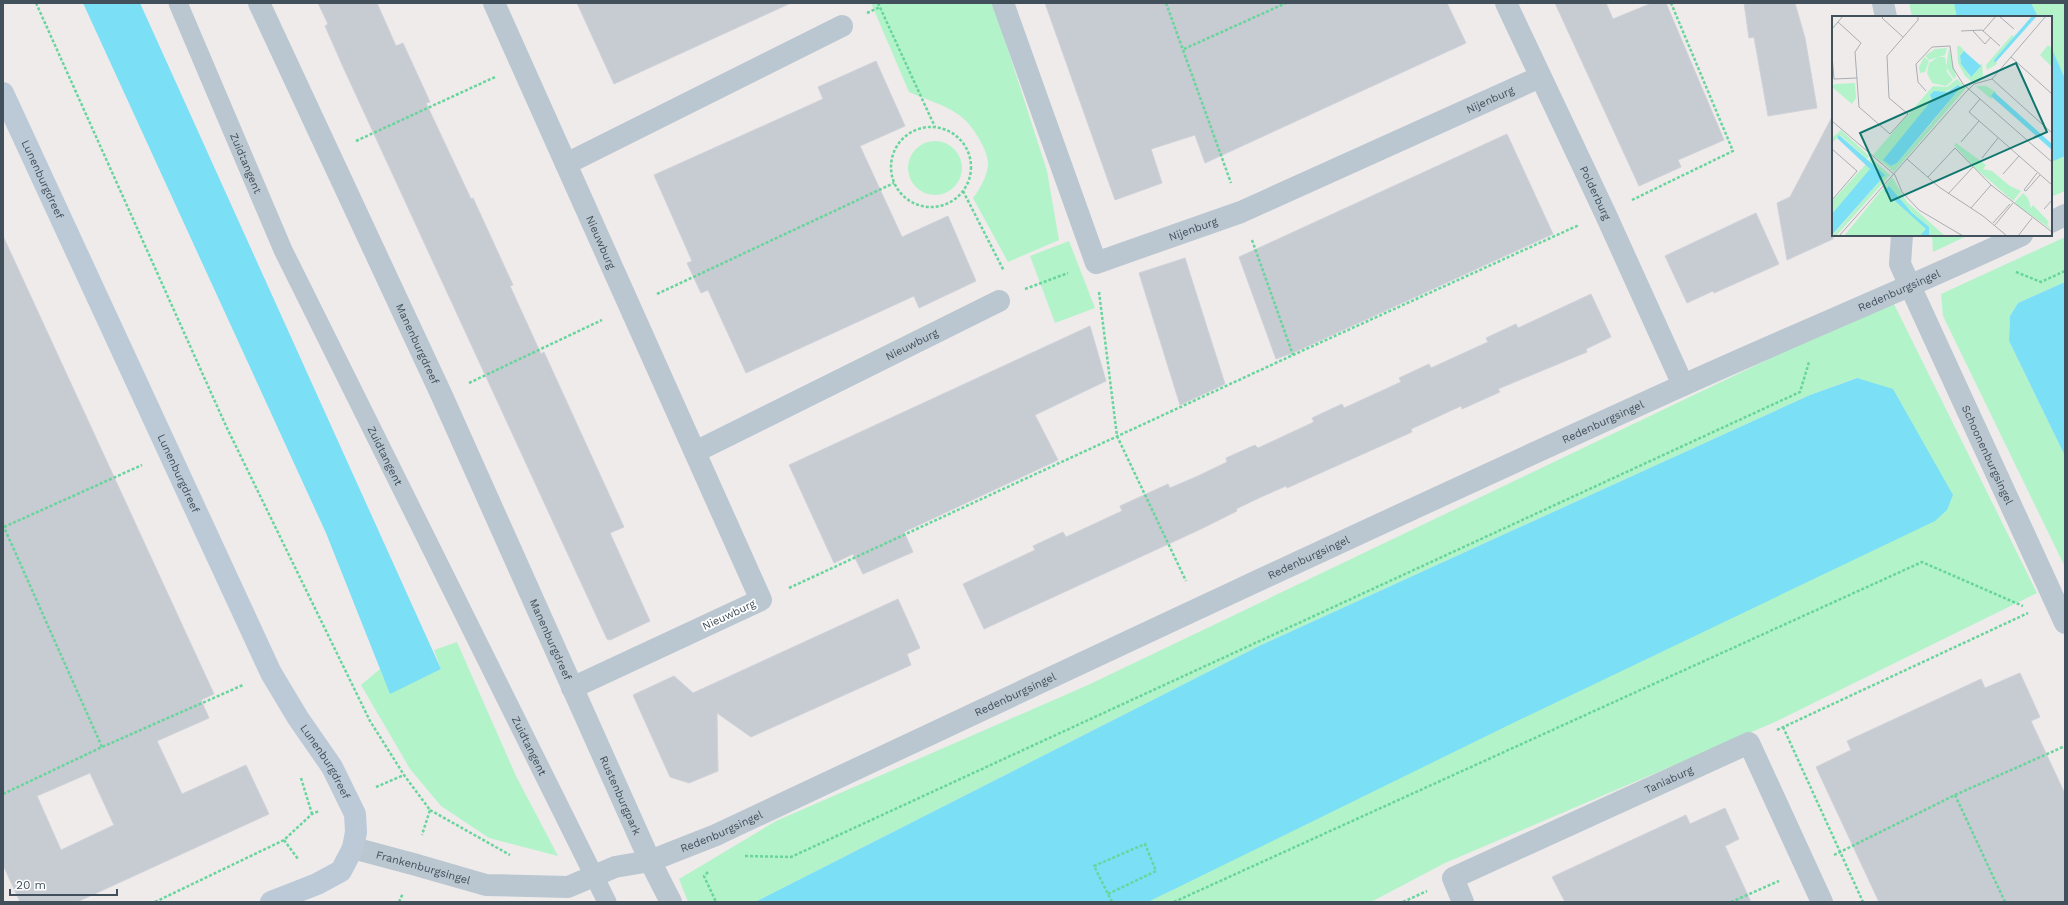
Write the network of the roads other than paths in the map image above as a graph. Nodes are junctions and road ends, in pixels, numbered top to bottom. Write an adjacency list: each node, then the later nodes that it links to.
1 (178, 3): 24 (lane, Zuidtangent)
2 (259, 3): 21 (street, Manenburgdreef)
3 (494, 3): 11 (street, Nieuwburg)
4 (1003, 3): 9 (street, Nijenburg)
5 (1506, 3): 9 (street, Polderburg)
6 (1883, 3): 7 (street)
7 (1886, 16)
8 (842, 26): 11 (street)
9 (1540, 77): 18 (street, Polderburg)
10 (3, 93): 22 (street, Lunenburgdreef)
11 (566, 164): 19 (street, Nieuwburg)
12 (2065, 215): 13 (street)
13 (2052, 222)
14 (1902, 236): 16 (street, Schoonenburgsingel)
15 (2020, 236): 16 (street, Redenburgsingel)
16 (1911, 286): 18 (street, Redenburgsingel); 20 (street, Schoonenburgsingel)
17 (1007, 297): 19 (street, Nieuwburg)
18 (1683, 385): 23 (street, Redenburgsingel)
19 (695, 452): 21 (street, Nieuwburg)
20 (2065, 622)
21 (572, 688): 23 (street, Rustenburgpark)
22 (353, 848): 24 (street, Frankenburgsingel); 25 (street)
23 (650, 861): 24 (street, Redenburgsingel); 27 (street, Rustenburgpark)
24 (595, 876): 26 (lane, Zuidtangent)
25 (271, 902)
26 (607, 902)
27 (671, 902)
28 (1463, 902): 29 (street, Taniaburg)
29 (1822, 902)

